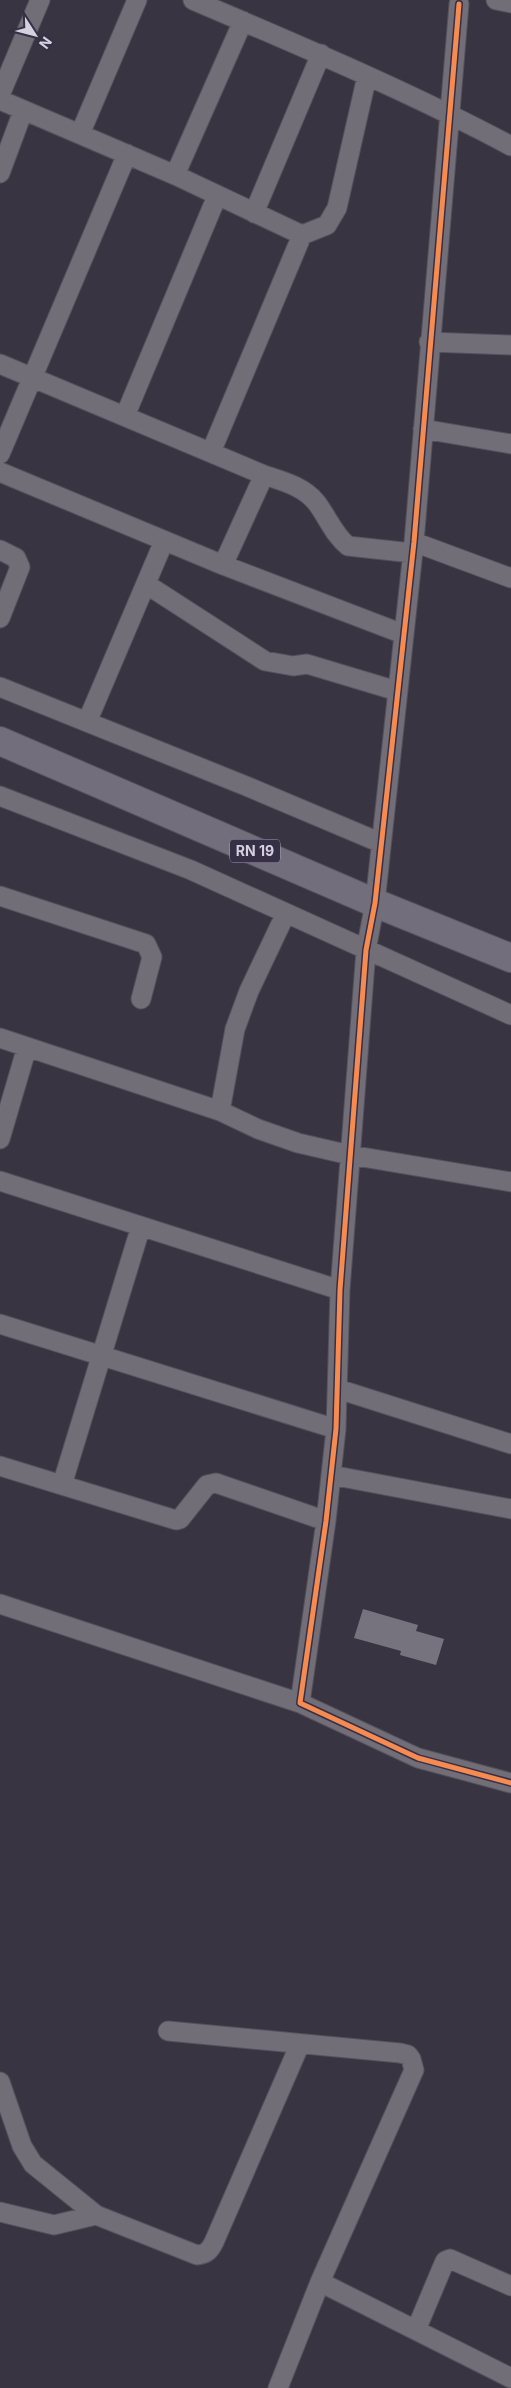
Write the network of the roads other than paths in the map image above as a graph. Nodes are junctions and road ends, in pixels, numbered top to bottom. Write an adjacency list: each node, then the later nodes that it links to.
1 (40, 0): 10 (street)
2 (136, 0): 14 (street)
3 (193, 0): 7 (street)
4 (496, 0): 6 (street)
5 (457, 1): 13 (street)
6 (511, 3)
7 (243, 21): 8 (street); 18 (street)
8 (321, 54): 9 (street); 20 (street)
9 (367, 76): 13 (street); 21 (street)
10 (0, 95)
11 (0, 100): 12 (street)
12 (23, 111): 14 (street); 17 (street)
13 (450, 114): 15 (street); 22 (street)
14 (80, 134): 16 (street)
15 (511, 146)
16 (127, 154): 18 (street); 25 (street)
17 (0, 173)
18 (175, 175): 19 (street)
19 (217, 196): 20 (street); 26 (street)
20 (254, 213): 21 (street)
21 (302, 235): 29 (street)
22 (429, 342): 23 (street); 27 (street)
23 (511, 345)
24 (0, 364): 25 (street)
25 (32, 377): 26 (street); 30 (street)
26 (125, 416): 29 (street)
27 (422, 429): 28 (street); 34 (street)
28 (511, 444)
29 (211, 452): 32 (street)
30 (0, 454)
31 (0, 472): 33 (street)
32 (264, 475): 34 (street); 36 (street)
33 (164, 541): 36 (street); 38 (street)
34 (413, 548): 37 (street); 40 (street)
35 (0, 550): 39 (street)
36 (223, 565): 40 (street)
37 (511, 578)
38 (146, 584): 42 (street); 43 (street)
39 (0, 618)
40 (403, 634): 42 (street)
41 (0, 687): 43 (street)
42 (397, 691): 46 (street)
43 (87, 722): 46 (street)
44 (0, 741): 48 (highway, RN 19)
45 (0, 796): 49 (street)
46 (381, 843): 48 (street)
47 (0, 896): 52 (street)
48 (375, 904): 50 (street); 51 (highway, RN 19)
49 (286, 913): 50 (street); 56 (street)
50 (366, 950): 53 (street); 58 (street)
51 (511, 958)
52 (141, 999)
53 (511, 1015)
54 (0, 1038): 55 (street)
55 (27, 1047): 56 (street); 57 (street)
56 (220, 1111): 58 (street)
57 (0, 1139)
58 (350, 1155): 60 (street); 62 (street)
59 (0, 1181): 61 (street)
60 (511, 1182)
61 (142, 1226): 62 (street); 64 (street)
62 (340, 1290): 65 (street)
63 (0, 1324): 64 (street)
64 (100, 1355): 66 (street); 70 (street)
65 (338, 1389): 66 (street); 67 (street)
66 (336, 1429): 69 (street)
67 (511, 1444)
68 (0, 1466): 70 (street)
69 (331, 1475): 71 (street); 72 (street)
70 (62, 1485): 72 (street)
71 (511, 1509)
72 (326, 1521): 74 (street)
73 (0, 1604): 74 (street)
74 (300, 1703): 75 (street)
75 (511, 1784)
76 (168, 2031): 77 (street)
77 (300, 2044): 80 (street); 81 (street)
78 (0, 2082): 80 (street)
79 (0, 2212): 80 (street)
80 (96, 2215)
81 (320, 2282): 83 (street); 85 (street)
82 (511, 2286): 83 (street)
83 (416, 2330): 84 (street)
84 (511, 2378)
85 (278, 2388)

